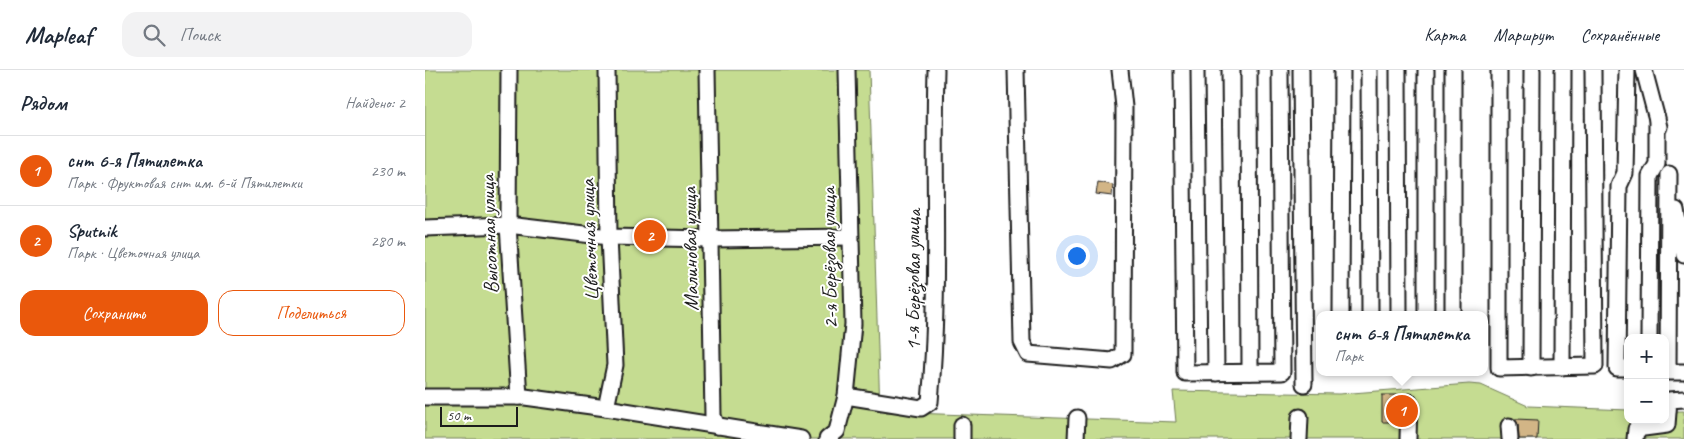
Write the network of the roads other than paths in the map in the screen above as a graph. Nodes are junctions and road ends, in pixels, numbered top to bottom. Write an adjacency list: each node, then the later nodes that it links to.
1 (509, 70): 26 (street, Высотная улица)
2 (607, 70): 28 (street, Цветочная улица)
3 (707, 70): 30 (street, Малиновая улица)
4 (847, 70): 29 (street, 2-я Берёзовая улица)
5 (936, 70): 45 (street, 1-я Берёзовая улица)
6 (1016, 70): 7 (street)
7 (1119, 70)
8 (1182, 70): 41 (street)
9 (1213, 70): 41 (street)
10 (1249, 70): 42 (street)
11 (1280, 70): 42 (street)
12 (1301, 70): 44 (street)
13 (1342, 70): 32 (street)
14 (1369, 70): 33 (street)
15 (1398, 70): 34 (street)
16 (1426, 70): 35 (street)
17 (1453, 70): 36 (street)
18 (1499, 70): 39 (street)
19 (1532, 70): 39 (street)
20 (1563, 70): 38 (street)
21 (1593, 70): 38 (street)
22 (1627, 70): 40 (street)
23 (1644, 70): 24 (street)
24 (1657, 117): 25 (street); 37 (street)
25 (1669, 174): 31 (street); 43 (street)
26 (508, 225): 27 (street); 28 (street); 47 (street, Высотная улица)
27 (425, 228)
28 (609, 237): 30 (street); 50 (street, Цветочная улица)
29 (850, 237): 30 (street); 45 (street, 2-я Берёзовая улица)
30 (711, 239): 53 (street, Малиновая улица)
31 (1684, 255)
32 (1341, 311)
33 (1370, 311)
34 (1399, 311)
35 (1426, 311)
36 (1453, 311)
37 (1649, 334)
38 (1562, 367): 39 (street)
39 (1531, 368)
40 (1624, 368)
41 (1215, 372): 42 (street)
42 (1250, 372)
43 (1684, 372)
44 (1304, 384)
45 (846, 396): 55 (street, 2-я Берёзовая улица)
46 (425, 397): 47 (street)
47 (519, 397): 50 (street)
48 (1684, 399): 59 (street)
49 (1409, 402): 58 (street)
50 (606, 408): 53 (street)
51 (1300, 417): 57 (street)
52 (1077, 418): 56 (street)
53 (717, 426): 54 (street)
54 (801, 439)
55 (827, 439)
56 (1076, 439)
57 (1299, 439)
58 (1408, 439)
59 (1635, 439)

